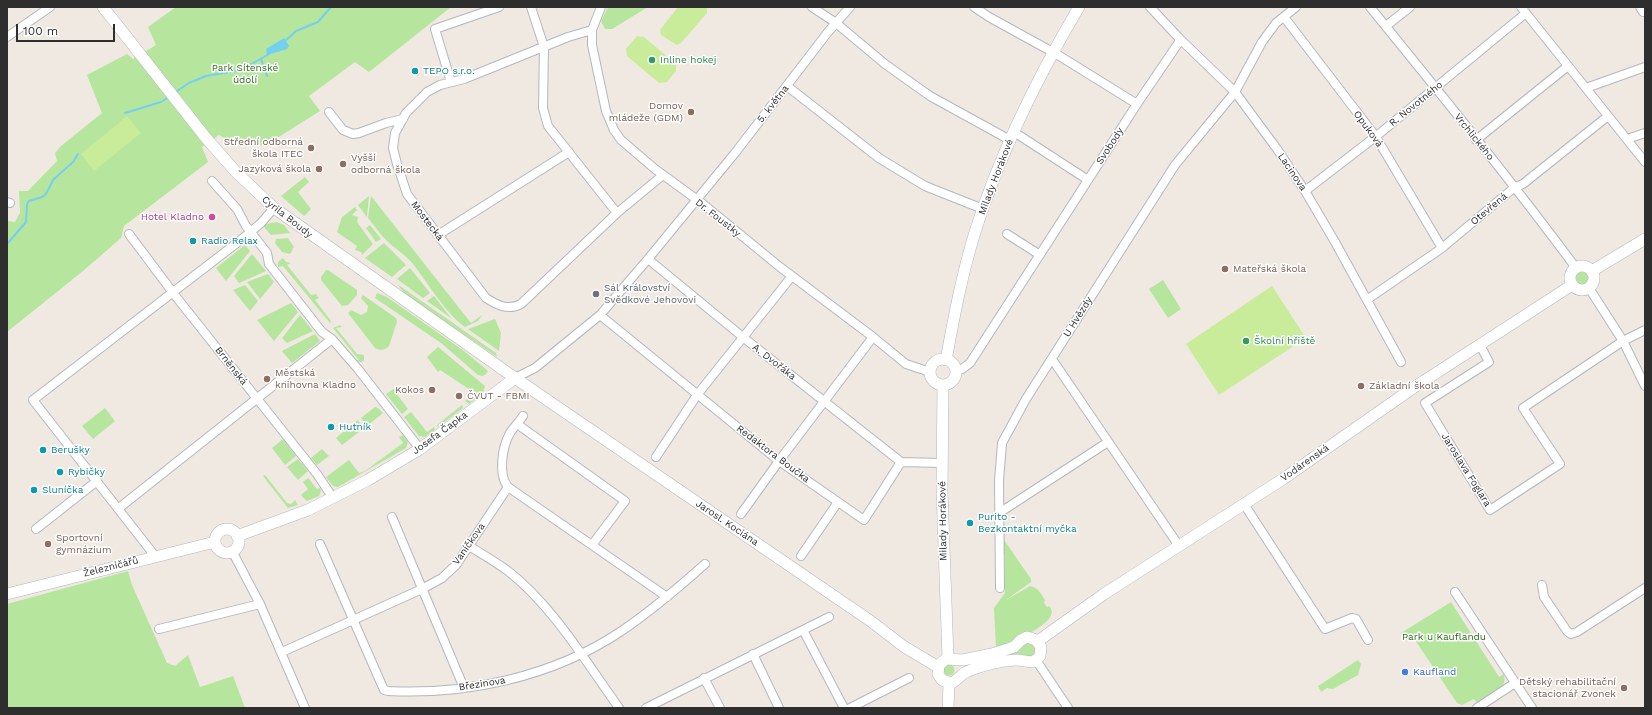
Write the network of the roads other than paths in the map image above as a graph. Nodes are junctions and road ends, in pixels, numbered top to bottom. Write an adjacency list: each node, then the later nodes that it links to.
1 (50, 7): 19 (street)
2 (103, 7): 47 (street, Cyrila Boudy)
3 (499, 7): 25 (street)
4 (531, 7): 21 (street)
5 (601, 7): 18 (street, Dr. Foustky)
6 (812, 7): 16 (street)
7 (850, 7): 16 (street, 5. května)
8 (974, 7): 22 (street)
9 (1079, 7): 22 (street, Milady Horákové)
10 (1150, 7): 20 (street, Lacinova)
11 (1296, 7): 15 (street, U Hvězdy)
12 (1370, 7): 17 (street, Vrchlického)
13 (1410, 7): 17 (street)
14 (1523, 10): 23 (street); 27 (street, R. Novotného)
15 (1284, 17): 29 (street, U Hvězdy); 36 (street, Opuková)
16 (836, 23): 26 (street, 5. května); 35 (street)
17 (1386, 26): 27 (street, Vrchlického)
18 (592, 30): 21 (street, Mostecká); 41 (street, Dr. Foustky)
19 (7, 37)
20 (1179, 38): 29 (street, Lacinova); 30 (street, Svobody)
21 (544, 47): 25 (street, Mostecká); 39 (street)
22 (1052, 52): 30 (street); 35 (street, Milady Horákové)
23 (1568, 66): 28 (street); 38 (street)
24 (1645, 67): 28 (street)
25 (451, 82): 33 (street, Mostecká)
26 (787, 86): 46 (street, 5. května); 48 (street)
27 (1435, 88): 36 (street, R. Novotného); 38 (street, Vrchlického)
28 (1586, 88): 32 (street)
29 (1235, 92): 45 (street, Lacinova); 72 (street, U Hvězdy)
30 (1137, 104): 42 (street, Svobody)
31 (328, 112): 33 (street)
32 (1608, 116): 37 (street); 44 (street, Otevřená)
33 (403, 119): 53 (street, Mostecká)
34 (1645, 133): 37 (street)
35 (1012, 136): 42 (street); 48 (street, Milady Horákové)
36 (1376, 137): 45 (street, R. Novotného); 55 (street, Opuková)
37 (1627, 139): 40 (street)
38 (1476, 140): 44 (street, Vrchlického)
39 (569, 152): 49 (street); 53 (street)
40 (1645, 162)
41 (663, 176): 46 (street, Dr. Foustky); 49 (street, Mostecká)
42 (1088, 180): 56 (street, Svobody)
43 (212, 181): 50 (street)
44 (1515, 187): 55 (street, Otevřená); 58 (street, Vrchlického)
45 (1305, 191): 64 (street, Lacinova)
46 (696, 200): 57 (street, Josefa Čapka); 60 (street, Dr. Foustky)
47 (274, 208): 50 (street); 77 (street, Cyrila Boudy)
48 (983, 209): 73 (street, Milady Horákové)
49 (617, 213): 53 (street, Mostecká)
50 (250, 232): 63 (street); 69 (street)
51 (129, 234): 63 (street, Brněnská)
52 (1007, 234): 56 (street)
53 (438, 235)
54 (1645, 239): 59 (street)
55 (1442, 248): 64 (street, Otevřená)
56 (1040, 255): 75 (street, Svobody)
57 (648, 259): 65 (street, Josefa Čapka); 68 (street, A. Dvořáka)
58 (1576, 268): 59 (street); 61 (street)
59 (1592, 271): 62 (street)
60 (792, 276): 67 (street, Dr. Foustky); 68 (street)
61 (1572, 285): 62 (street); 71 (street, Vodárenská)
62 (1589, 288): 70 (street)
63 (172, 291): 81 (street, Brněnská); 91 (street)
64 (1368, 299): 74 (street, Lacinova)
65 (600, 315): 77 (street, Josefa Čapka); 80 (street, Redaktora Boučka)
66 (1645, 330): 70 (street)
67 (873, 337): 76 (street, Dr. Foustky); 82 (street)
68 (744, 338): 80 (street); 82 (street, A. Dvořáka)
69 (332, 339): 81 (street); 86 (street)
70 (1623, 341): 71 (street, Jaroslava Foglara); 79 (street)
71 (1480, 345): 95 (street, Vodárenská)
72 (1052, 359): 85 (street); 97 (street, U Hvězdy)
73 (946, 360): 75 (street); 76 (street)
74 (1401, 362)
75 (956, 370): 78 (street)
76 (930, 372): 78 (street)
77 (515, 378): 86 (street, Josefa Čapka); 130 (street, Jarosl. Kociána)
78 (943, 384): 90 (street, Milady Horákové)
79 (1645, 386)
80 (697, 396): 87 (street); 88 (street, Redaktora Boučka)
81 (257, 399): 93 (street, Brněnská); 96 (street)
82 (825, 402): 88 (street); 89 (street, A. Dvořáka)
83 (523, 416): 84 (street)
84 (517, 424): 92 (street); 104 (street)
85 (1108, 442): 97 (street); 106 (street)
86 (420, 449): 93 (street, Josefa Čapka)
87 (656, 457)
88 (779, 461): 94 (street, Redaktora Boučka); 98 (street)
89 (901, 462): 90 (street); 94 (street, Redaktora Boučka)
90 (942, 463): 128 (street, Milady Horákové)
91 (97, 481): 96 (street); 100 (street)
92 (508, 487): 104 (street); 105 (street, Vaníčkova)
93 (333, 498): 101 (street, Josefa Čapka)
94 (838, 502): 109 (street)
95 (1244, 504): 106 (street, Vodárenská); 123 (street)
96 (119, 508): 108 (street)
97 (999, 512): 112 (street, U Hvězdy)
98 (741, 514)
99 (392, 517): 114 (street)
100 (36, 529)
101 (237, 536): 102 (street); 107 (street)
102 (215, 542): 107 (street); 108 (street, Železničářů)
103 (320, 544): 120 (street, Březinova)
104 (592, 545): 117 (street)
105 (469, 546): 114 (street, Vaníčkova); 126 (street)
106 (1179, 546): 124 (street, Vodárenská)
107 (232, 551): 118 (street)
108 (155, 556): 116 (street, Železničářů)
109 (801, 556)
110 (705, 564): 117 (street, Březinova)
111 (1542, 585): 113 (street)
112 (1000, 588)
113 (1645, 588)
114 (422, 589): 120 (street, Vaníčkova); 135 (street)
115 (1455, 592): 134 (street)
116 (7, 594)
117 (667, 597): 126 (street, Březinova)
118 (260, 604): 121 (street); 125 (street)
119 (829, 617): 122 (street)
120 (353, 620): 125 (street, Vaníčkova); 135 (street, Březinova)
121 (159, 629)
122 (803, 630): 127 (street); 141 (street)
123 (1368, 640)
124 (1038, 641): 128 (street); 129 (street)
125 (282, 652): 136 (street)
126 (581, 654): 135 (street, Březinova); 137 (street)
127 (754, 654): 131 (street); 140 (street)
128 (948, 658): 130 (street)
129 (1036, 660): 133 (street); 144 (street)
130 (938, 667): 133 (street)
131 (704, 678): 138 (street); 139 (street)
132 (910, 678): 142 (street)
133 (949, 683): 143 (street)
134 (1515, 683): 145 (street); 146 (street)
135 (464, 688)
136 (305, 708)
137 (619, 708)
138 (646, 708)
139 (720, 708)
140 (779, 708)
141 (844, 708)
142 (850, 708)
143 (948, 708)
144 (1068, 708)
145 (1477, 708)
146 (1532, 708)

